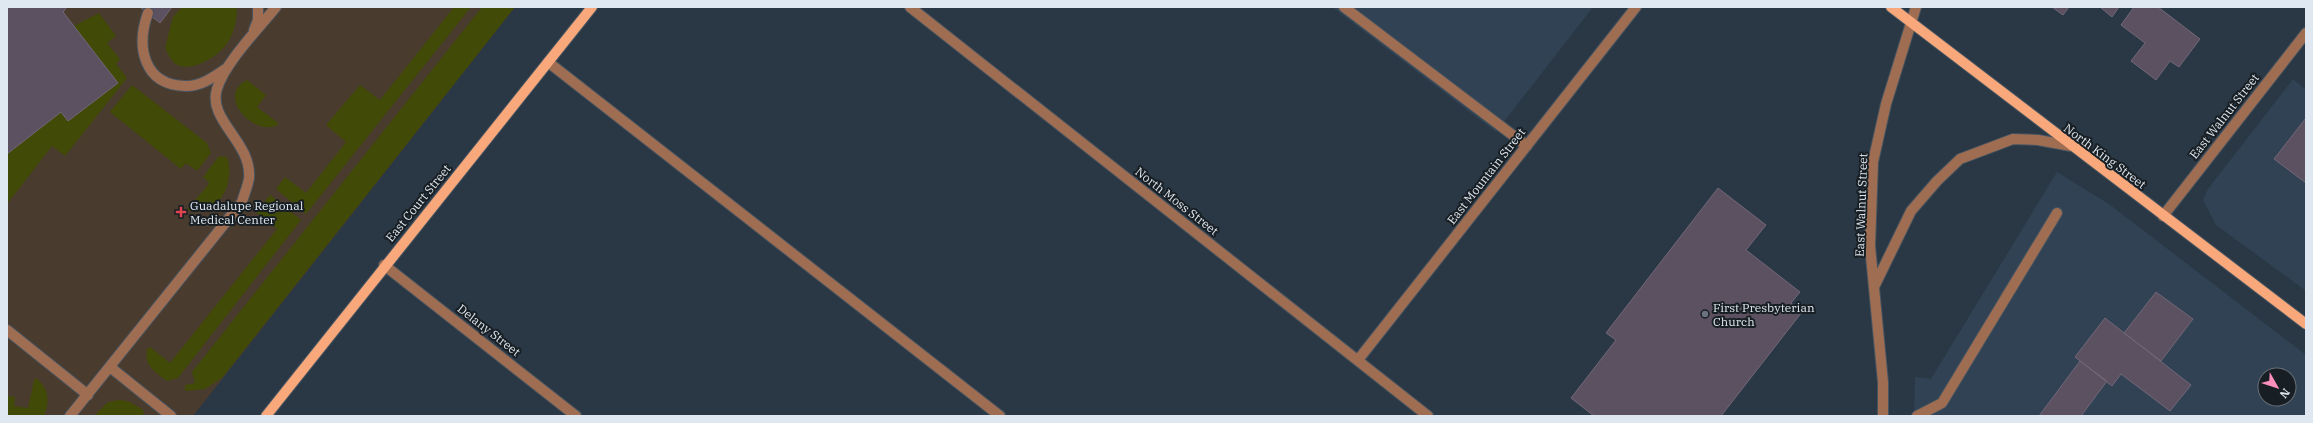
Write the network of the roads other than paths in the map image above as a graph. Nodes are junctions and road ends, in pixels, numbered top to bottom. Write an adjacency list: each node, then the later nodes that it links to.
1 (258, 7): 12 (street)
2 (276, 7): 12 (street)
3 (592, 7): 13 (main road, East Court Street)
4 (910, 7): 23 (street, North Moss Street)
5 (1344, 7): 15 (street)
6 (1636, 7): 15 (street, East Mountain Street)
7 (1891, 7): 10 (main road, North King Street)
8 (1916, 7): 10 (street)
9 (148, 13): 14 (street)
10 (1911, 22): 16 (main road, North King Street); 20 (street, East Walnut Street)
11 (2306, 33): 18 (street, East Walnut Street)
12 (249, 41): 14 (street)
13 (548, 62): 19 (main road, East Court Street); 30 (street)
14 (229, 67): 24 (street)
15 (1527, 146): 23 (street, East Mountain Street)
16 (2071, 146): 18 (main road, North King Street); 20 (street)
17 (2056, 213): 33 (street)
18 (2163, 216): 21 (main road, North King Street)
19 (384, 265): 28 (main road, East Court Street); 29 (street, Delany Street)
20 (1874, 287): 32 (street, East Walnut Street)
21 (2306, 324)
22 (7, 330): 25 (street)
23 (1358, 360): 31 (street, North Moss Street)
24 (110, 368): 25 (street); 27 (street)
25 (88, 395): 26 (street)
26 (70, 416)
27 (171, 416)
28 (266, 416)
29 (576, 416)
30 (1000, 416)
31 (1428, 416)
32 (1883, 416)
33 (1917, 416)

